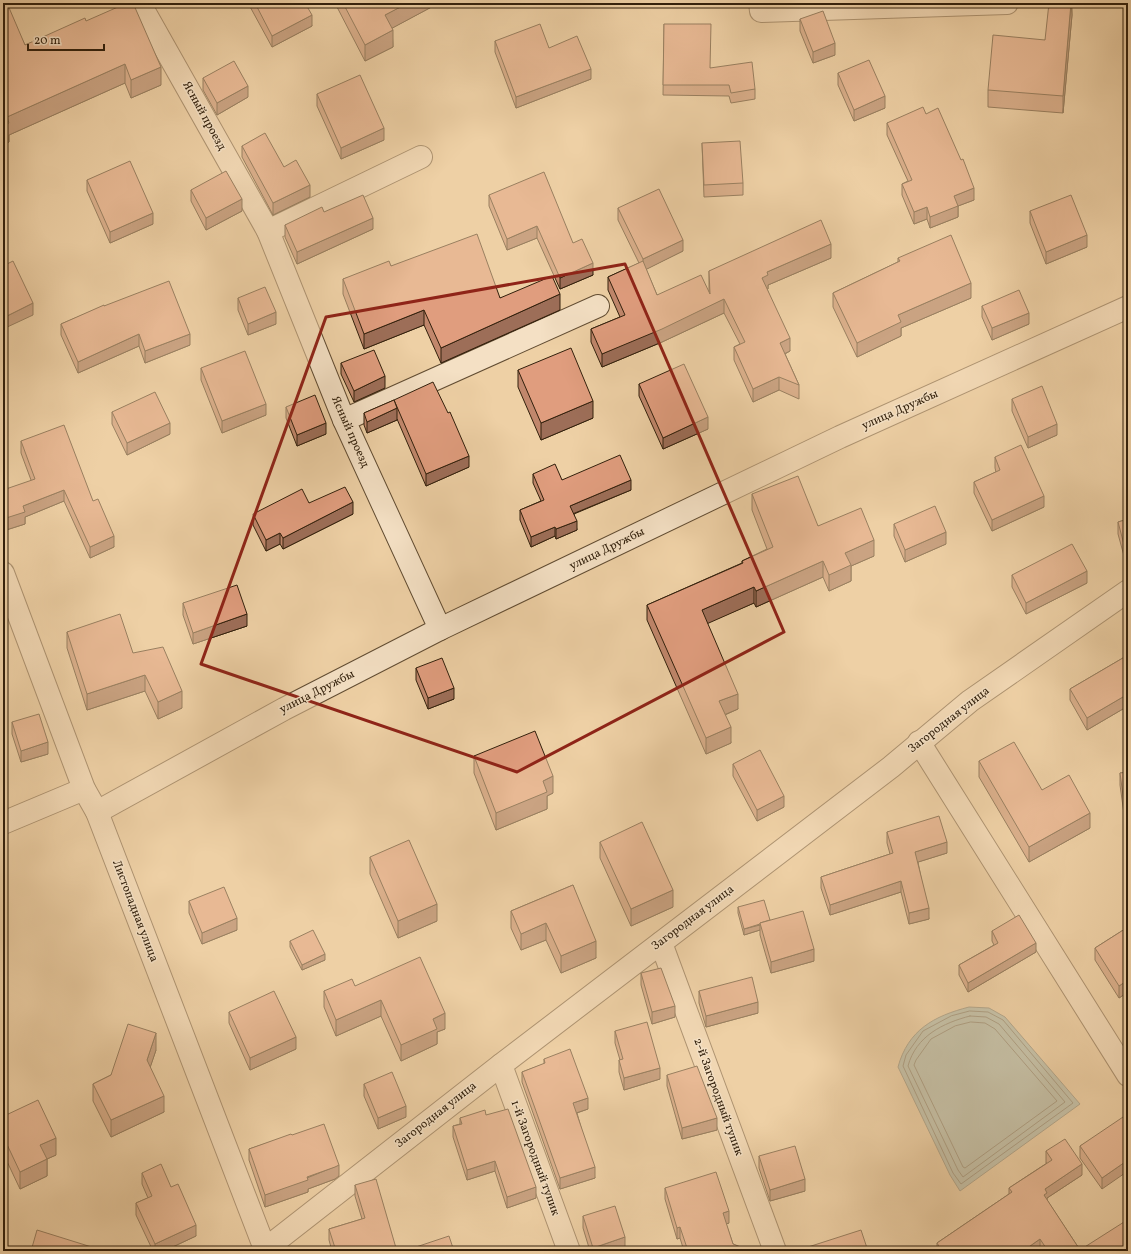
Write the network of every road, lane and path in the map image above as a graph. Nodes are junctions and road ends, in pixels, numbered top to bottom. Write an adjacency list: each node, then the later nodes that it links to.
1 (141, 3): 5 (street, Ясный проезд)
2 (760, 3): 3 (street)
3 (1007, 3)
4 (421, 157): 5 (street)
5 (268, 231): 8 (street, Ясный проезд)
6 (598, 306): 8 (street)
7 (1128, 307): 11 (street, улица Дружбы)
8 (344, 420): 11 (street, Ясный проезд)
9 (3, 573): 13 (street, Листопадная улица)
10 (1128, 591): 12 (street, Загородная улица)
11 (440, 629): 14 (street, улица Дружбы)
12 (919, 742): 16 (street, Загородная улица); 18 (street)
13 (84, 789): 14 (street, Листопадная улица); 15 (street)
14 (97, 812): 19 (street, Листопадная улица)
15 (3, 823)
16 (661, 943): 17 (street, Загородная улица); 21 (street, 2-й Загородный тупик)
17 (501, 1064): 19 (street, Загородная улица); 20 (street, 1-й Загородный тупик)
18 (1128, 1075)
19 (264, 1250)
20 (569, 1251)
21 (775, 1251)

